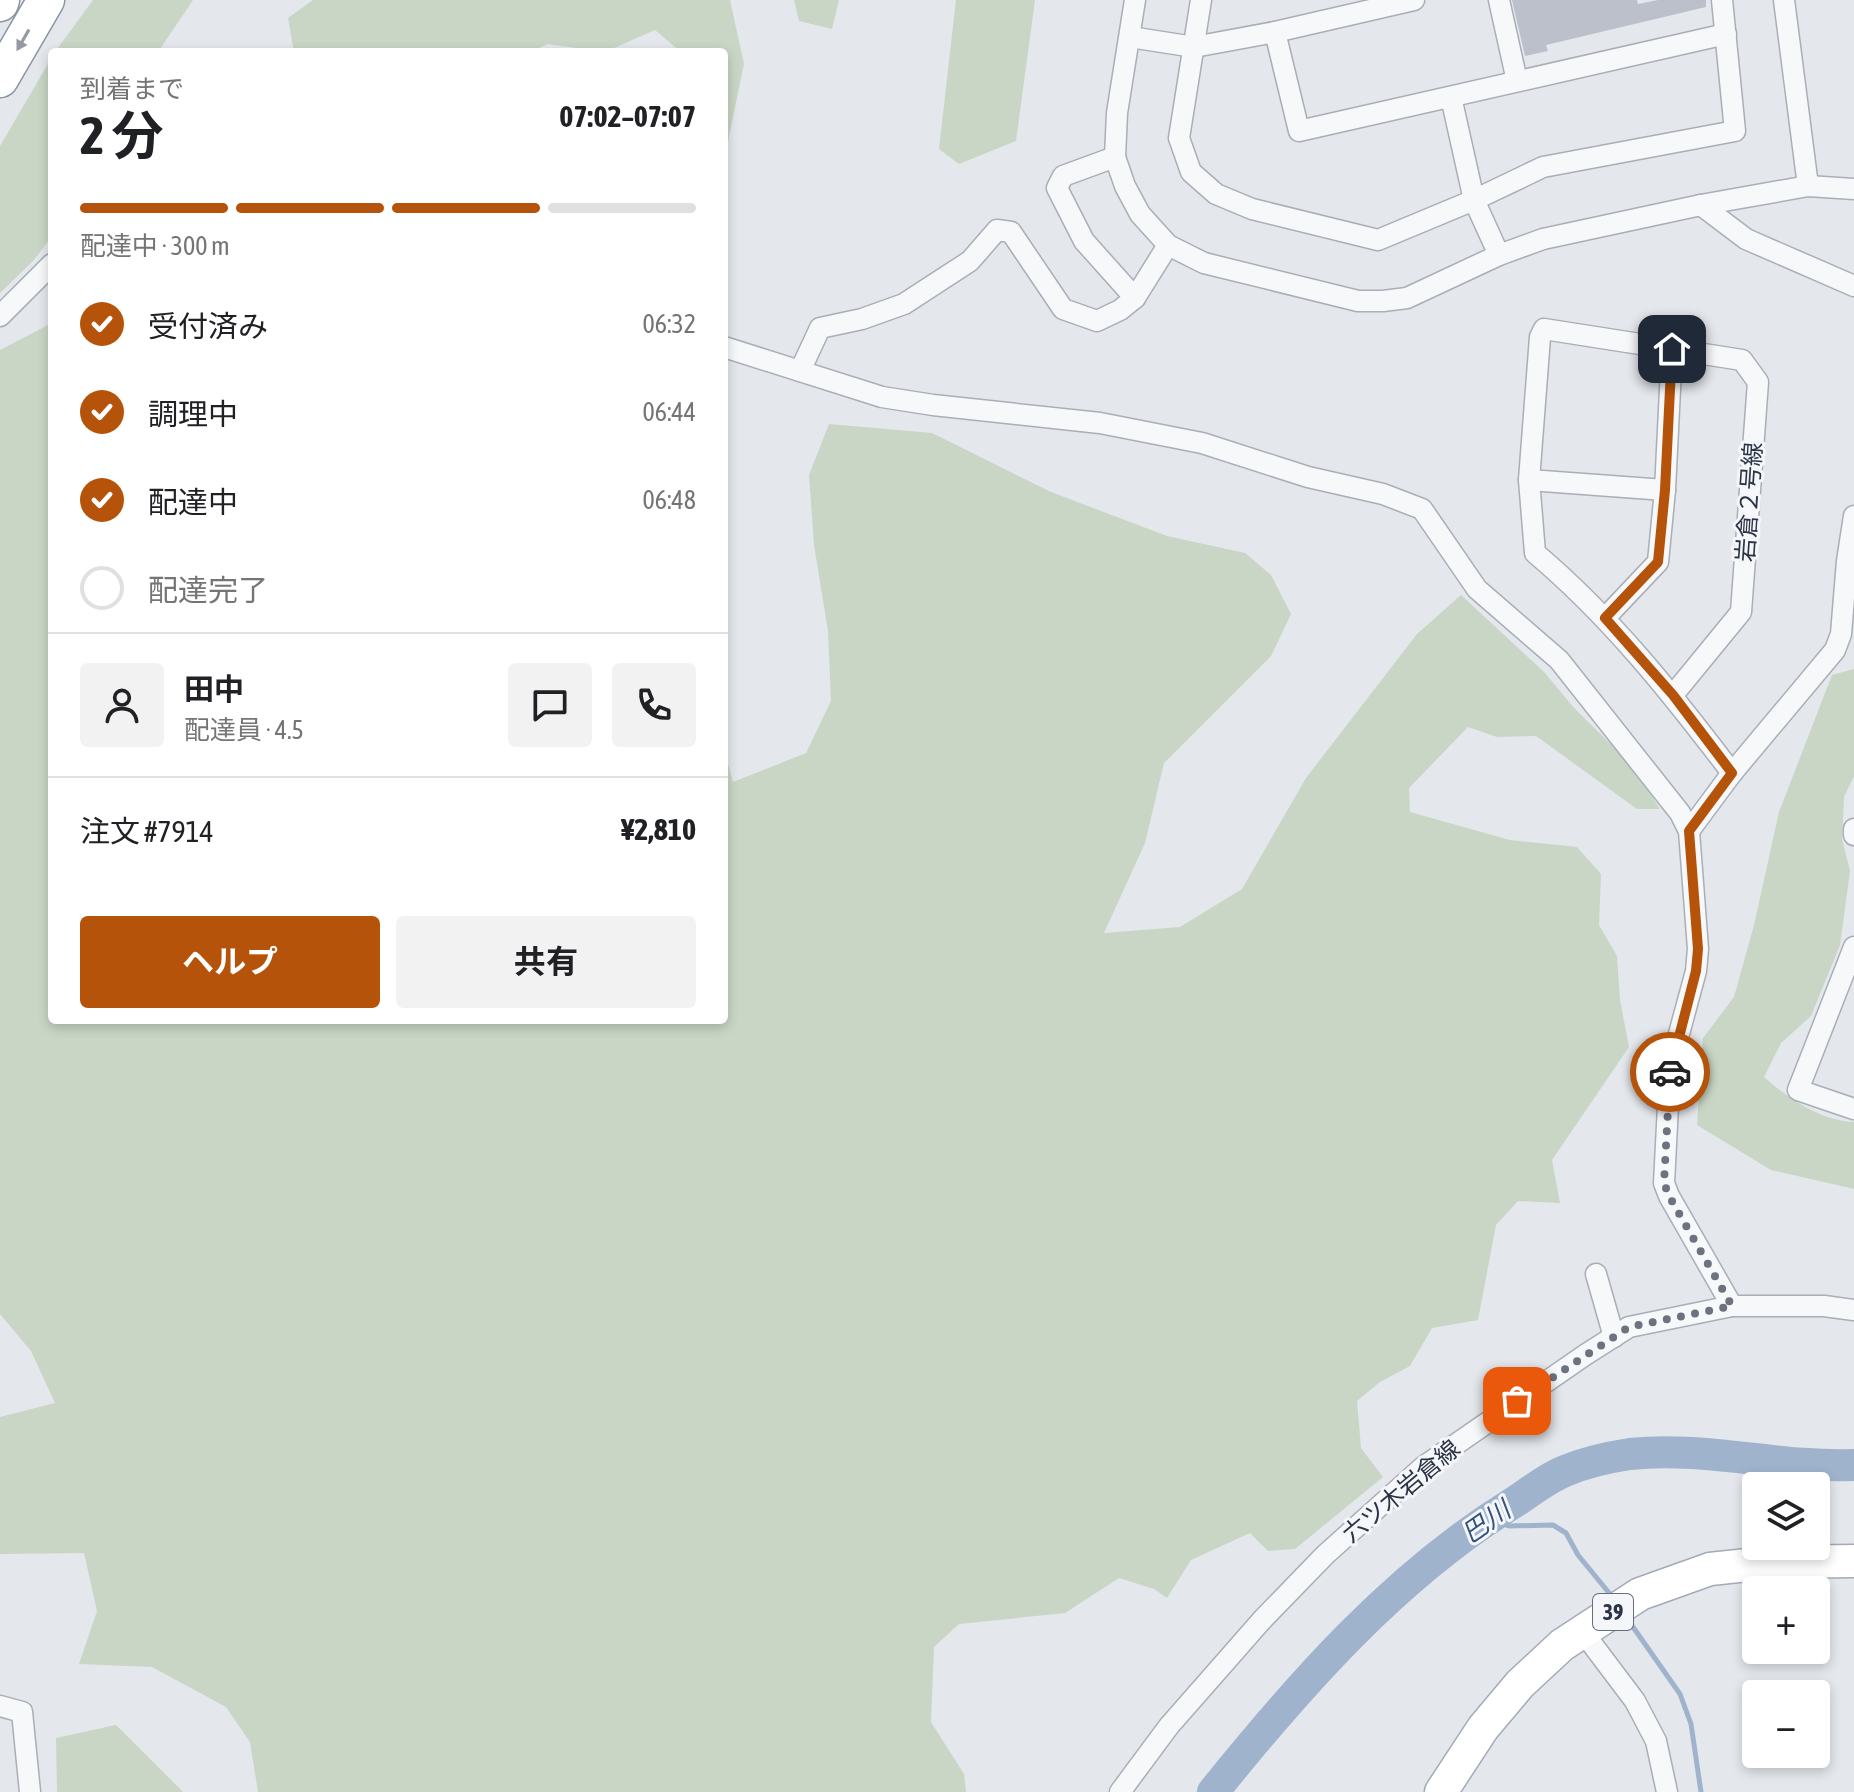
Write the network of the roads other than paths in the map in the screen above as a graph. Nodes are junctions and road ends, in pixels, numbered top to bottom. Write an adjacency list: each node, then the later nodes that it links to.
1 (46, 0): 12 (highway, one-way to 12)
2 (1135, 0): 10 (street)
3 (1201, 0): 11 (street)
4 (1414, 0): 8 (street)
5 (1499, 0): 13 (street)
6 (1722, 0): 9 (street)
7 (1784, 0): 16 (street)
8 (1275, 32): 11 (street); 14 (street)
9 (1726, 34): 13 (street); 18 (street)
10 (1130, 37): 11 (street); 15 (street)
11 (1194, 47): 18 (street)
12 (0, 79)
13 (1517, 81): 14 (street)
14 (1451, 97): 18 (street)
15 (1115, 157): 20 (street); 24 (street)
16 (1808, 186): 17 (street); 19 (street)
17 (1854, 189)
18 (1474, 200): 21 (street)
19 (1701, 205): 21 (street); 23 (street)
20 (1168, 245): 21 (street); 24 (street)
21 (1499, 255)
22 (48, 268): 25 (street)
23 (1854, 286)
24 (1135, 298): 28 (street)
25 (0, 316)
26 (728, 348): 28 (street)
27 (1672, 349): 29 (street, 岩倉２号線); 30 (street); 33 (street, 岩倉２号線)
28 (800, 371): 35 (street)
29 (1529, 480): 30 (street); 32 (street)
30 (1665, 490): 32 (street)
31 (1854, 516): 34 (street)
32 (1605, 618): 33 (street)
33 (1673, 695): 34 (street)
34 (1732, 773): 35 (street)
35 (1689, 831): 39 (street)
36 (1854, 947): 37 (street)
37 (1852, 1104)
38 (1596, 1274): 41 (street)
39 (1732, 1306): 40 (street, 六ツ木岩倉線); 41 (street, 六ツ木岩倉線)
40 (1854, 1310)
41 (1614, 1337): 46 (street, 六ツ木岩倉線)
42 (1854, 1561): 43 (main road, 39)
43 (1583, 1632): 47 (main road, 39); 48 (street)
44 (0, 1706): 45 (street)
45 (30, 1792)
46 (1120, 1792)
47 (1441, 1792)
48 (1667, 1792)

